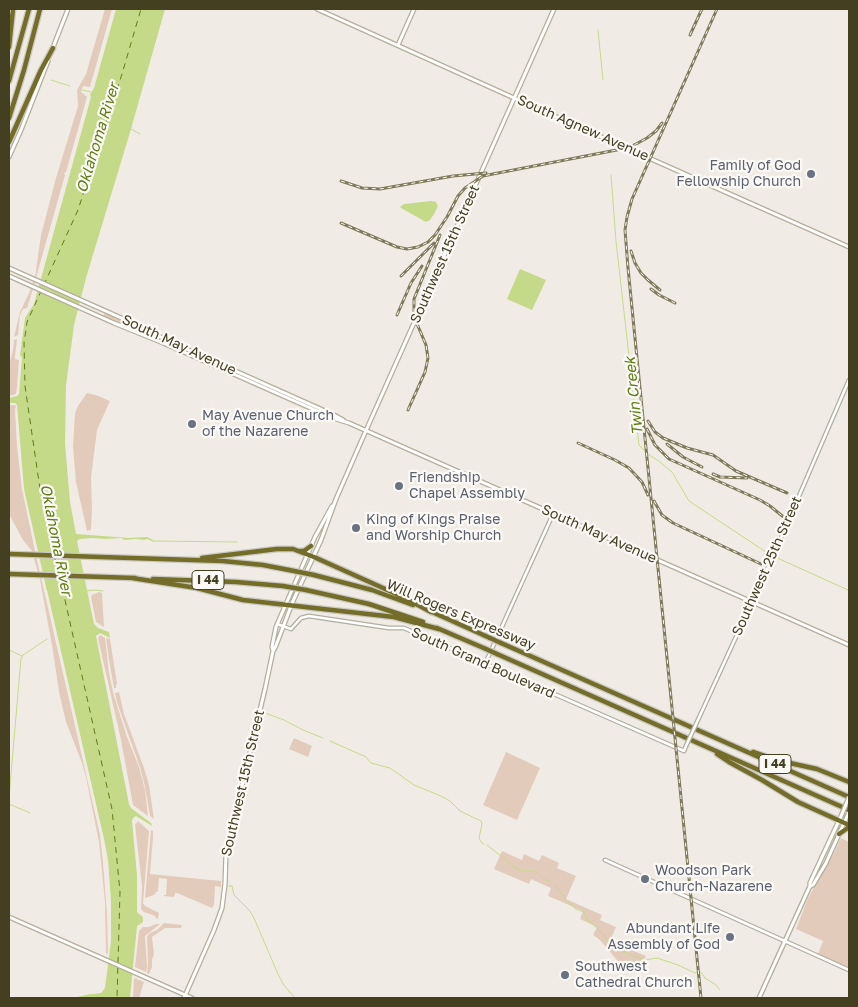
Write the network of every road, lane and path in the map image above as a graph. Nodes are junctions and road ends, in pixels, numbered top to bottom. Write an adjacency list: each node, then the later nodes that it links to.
1 (11, 9): 8 (main road); 10 (highway)
2 (29, 9): 12 (highway)
3 (40, 9): 14 (highway)
4 (68, 9): 11 (main road)
5 (318, 9): 9 (main road, South Agnew Avenue)
6 (414, 9): 9 (main road)
7 (554, 9): 13 (main road, Southwest 15th Street)
8 (9, 14)
9 (398, 45): 13 (main road, South Agnew Avenue)
10 (9, 47)
11 (53, 48): 15 (highway); 16 (main road)
12 (9, 81)
13 (514, 98): 17 (main road, South Agnew Avenue); 22 (main road, Southwest 15th Street)
14 (9, 118)
15 (9, 142)
16 (9, 157)
17 (849, 247)
18 (9, 268): 21 (main road, South May Avenue)
19 (9, 276): 21 (main road, South May Avenue)
20 (849, 380): 35 (street, Southwest 25th Street)
21 (349, 424): 22 (main road, South May Avenue)
22 (366, 431): 23 (main road, Southwest 15th Street); 24 (main road, South May Avenue)
23 (336, 499): 25 (main road, Southwest 15th Street); 26 (main road, Southwest 15th Street)
24 (553, 514): 35 (main road, South May Avenue); 44 (street)
25 (315, 537): 26 (main road); 27 (main road, Southwest 15th Street)
26 (321, 540): 31 (main road, Southwest 15th Street)
27 (311, 546): 28 (highway); 30 (main road, Southwest 15th Street)
28 (299, 551): 30 (highway); 32 (highway)
29 (9, 554): 32 (highway, Will Rogers Expressway / I 44)
30 (308, 554): 31 (highway); 36 (main road, Southwest 15th Street)
31 (314, 557): 37 (main road, Southwest 15th Street); 38 (highway)
32 (190, 560): 38 (highway, Will Rogers Expressway / I 44, bridge)
33 (9, 575): 34 (highway, Will Rogers Expressway / I 44)
34 (132, 578): 36 (highway); 41 (highway, Will Rogers Expressway / I 44, bridge)
35 (752, 602): 42 (main road, South May Avenue); 47 (street, Southwest 25th Street, bridge)
36 (286, 605): 37 (highway); 39 (main road, Southwest 15th Street)
37 (292, 606): 40 (main road, Southwest 15th Street); 41 (highway)
38 (431, 612): 45 (highway, Will Rogers Expressway / I 44, bridge)
39 (277, 624): 40 (street); 43 (main road, Southwest 15th Street)
40 (283, 627): 43 (main road, Southwest 15th Street); 44 (street, South Grand Boulevard)
41 (439, 628): 46 (highway, Will Rogers Expressway / I 44, bridge)
42 (849, 645)
43 (273, 651): 59 (main road, Southwest 15th Street)
44 (485, 664): 47 (street, South Grand Boulevard)
45 (722, 741): 48 (highway); 49 (highway, Will Rogers Expressway / I 44)
46 (706, 746): 50 (highway, Will Rogers Expressway / I 44); 51 (highway)
47 (684, 752)
48 (848, 781)
49 (849, 797): 51 (main road, bridge)
50 (849, 813): 52 (main road)
51 (838, 820): 52 (highway); 55 (main road)
52 (848, 825): 53 (highway)
53 (839, 834): 55 (main road)
54 (605, 860): 57 (street)
55 (810, 886): 57 (main road)
56 (9, 917): 59 (main road)
57 (785, 941): 58 (street); 61 (main road)
58 (849, 970)
59 (185, 997): 60 (main road)
60 (192, 998)
61 (759, 998)

